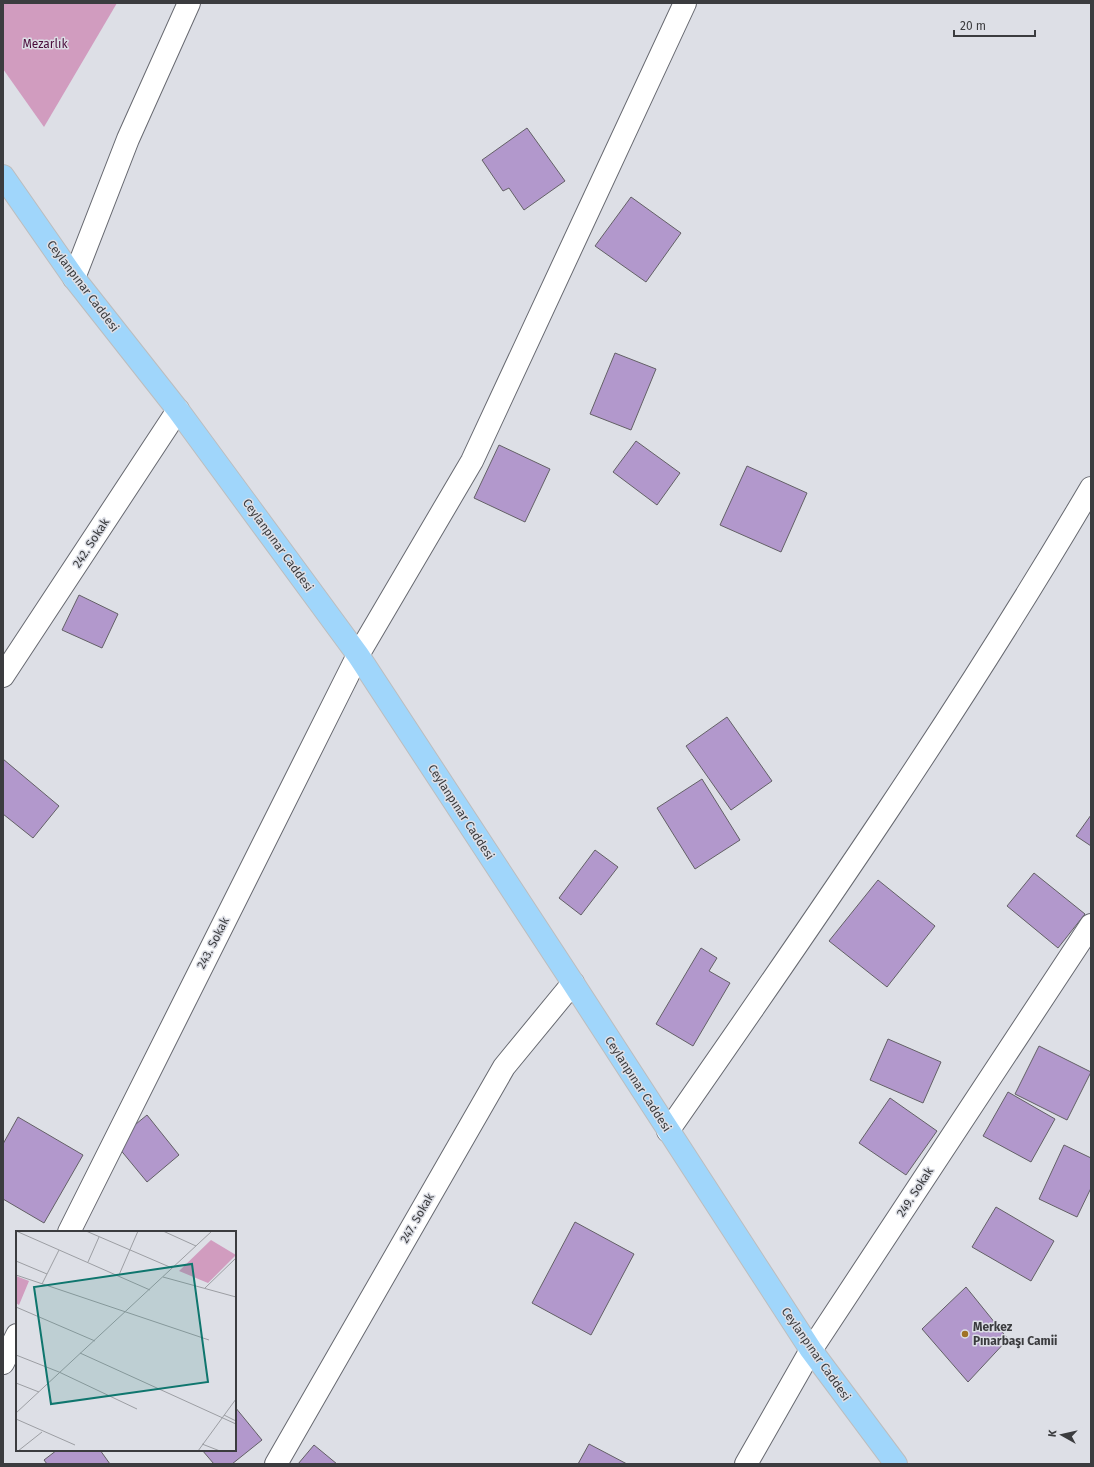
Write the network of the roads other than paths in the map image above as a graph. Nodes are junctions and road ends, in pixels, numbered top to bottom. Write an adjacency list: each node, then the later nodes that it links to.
1 (189, 3): 4 (street)
2 (685, 3): 7 (street, 243. Sokak)
3 (5, 186): 4 (main road, Ceylanpınar Caddesi)
4 (74, 278): 5 (main road, Ceylanpınar Caddesi)
5 (178, 410): 7 (main road, Ceylanpınar Caddesi); 8 (street, 242. Sokak)
6 (1091, 488): 11 (street)
7 (358, 655): 10 (main road, Ceylanpınar Caddesi); 12 (street, 243. Sokak)
8 (3, 676)
9 (1091, 925): 14 (street, 249. Sokak)
10 (573, 983): 11 (main road, Ceylanpınar Caddesi); 16 (street, 247. Sokak)
11 (668, 1131): 14 (main road, Ceylanpınar Caddesi)
12 (70, 1231)
13 (16, 1337): 15 (street)
14 (811, 1350): 17 (street, 249. Sokak); 18 (main road, Ceylanpınar Caddesi)
15 (3, 1363)
16 (276, 1464)
17 (746, 1464)
18 (896, 1464)

